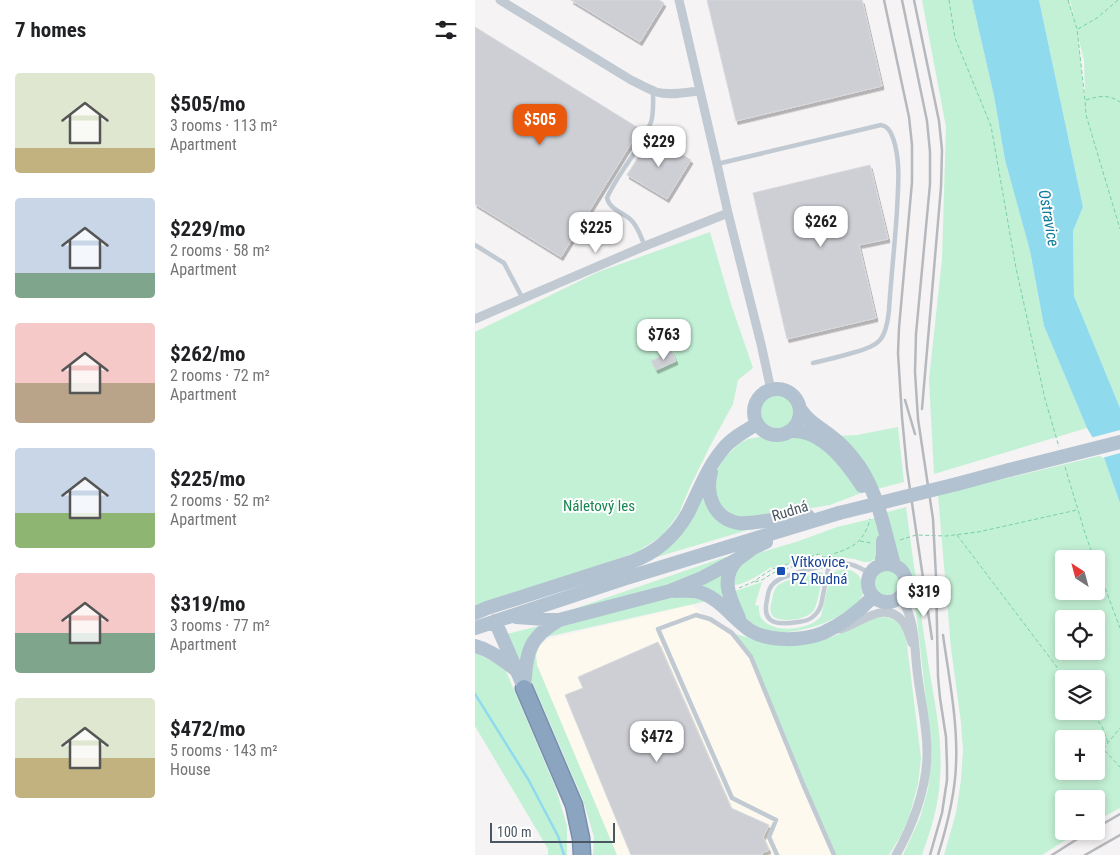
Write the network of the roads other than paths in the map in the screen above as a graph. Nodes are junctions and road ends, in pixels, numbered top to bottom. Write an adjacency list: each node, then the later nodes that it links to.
1 (500, 0): 3 (street)
2 (679, 0): 4 (street)
3 (653, 91): 4 (street); 8 (lane)
4 (700, 91): 5 (street)
5 (717, 164): 6 (street); 11 (lane)
6 (728, 213): 8 (street); 12 (street)
7 (475, 245): 9 (lane)
8 (645, 246): 9 (street)
9 (523, 299): 10 (street)
10 (475, 319)
11 (813, 363)
12 (771, 390): 13 (main road); 14 (main road)
13 (800, 408): 15 (main road); 20 (main road)
14 (757, 424): 15 (main road); 17 (main road)
15 (791, 431): 20 (main road)
16 (1120, 442): 18 (main road, Rudná, bridge)
17 (713, 464): 18 (main road); 27 (main road)
18 (839, 514): 19 (main road, Rudná)
19 (803, 524): 21 (main road); 28 (main road, Rudná)
20 (886, 544): 23 (main road)
21 (738, 559): 24 (main road); 30 (main road)
22 (829, 565): 22 (lane); 23 (lane)
23 (881, 568): 25 (main road); 26 (main road)
24 (670, 590): 29 (main road); 30 (main road)
25 (873, 597): 26 (main road); 32 (main road)
26 (900, 597): 34 (street)
27 (475, 613)
28 (501, 619): 29 (main road); 31 (main road, Rudná); 35 (main road)
29 (559, 620): 36 (main road)
30 (741, 623): 32 (main road)
31 (475, 628)
32 (820, 634): 34 (street)
33 (475, 646): 35 (main road)
34 (915, 650): 40 (street)
35 (517, 670): 36 (main road)
36 (524, 688): 37 (highway)
37 (582, 855)
38 (777, 855): 39 (lane)
39 (834, 855)
40 (896, 855)

